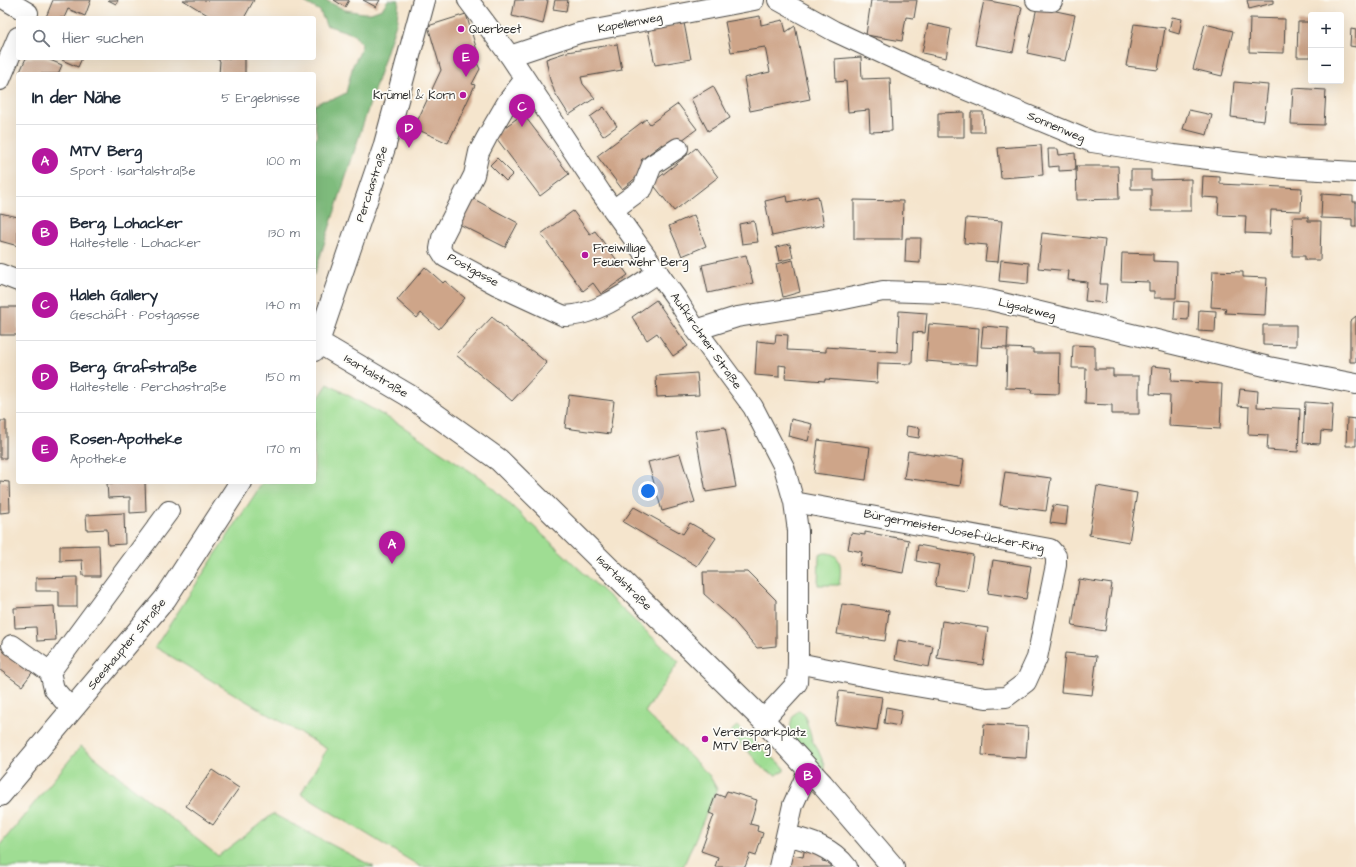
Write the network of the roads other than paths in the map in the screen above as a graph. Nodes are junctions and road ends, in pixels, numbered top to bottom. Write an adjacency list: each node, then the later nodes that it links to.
1 (6, 0): 7 (street)
2 (424, 0): 19 (main road, Perchastraße)
3 (468, 0): 9 (street, Aufkirchner Straße)
4 (754, 0): 6 (street, Kapellenweg)
5 (778, 0): 13 (street, Sonnenweg)
6 (726, 2): 9 (street, Kapellenweg)
7 (29, 10)
8 (16, 42): 11 (street)
9 (510, 56): 10 (street, Aufkirchner Straße)
10 (525, 79): 14 (street, Aufkirchner Straße); 15 (street, Postgasse)
11 (0, 80)
12 (678, 148): 14 (street)
13 (1356, 172)
14 (613, 210): 15 (street, Aufkirchner Straße)
15 (658, 272): 18 (street, Aufkirchner Straße)
16 (0, 274): 17 (street)
17 (16, 280)
18 (696, 330): 20 (street, Ligsalzweg); 22 (street, Aufkirchner Straße)
19 (316, 346): 28 (main road, Isartalstraße)
20 (1356, 384)
21 (240, 484): 27 (main road, Seeshaupter Straße)
22 (794, 502): 25 (street, Aufkirchner Straße); 25 (street, Bürgermeister-Josef-Ücker-Ring)
23 (169, 511): 26 (street)
24 (12, 645): 26 (street)
25 (798, 663): 28 (street, Aufkirchner Straße)
26 (50, 672): 27 (street)
27 (72, 710): 30 (main road, Seeshaupter Straße)
28 (763, 720): 29 (main road, Isartalstraße)
29 (808, 769): 31 (street); 34 (main road, Isartalstraße)
30 (0, 795)
31 (787, 835): 32 (street); 33 (street)
32 (779, 867)
33 (847, 867)
34 (893, 867)

